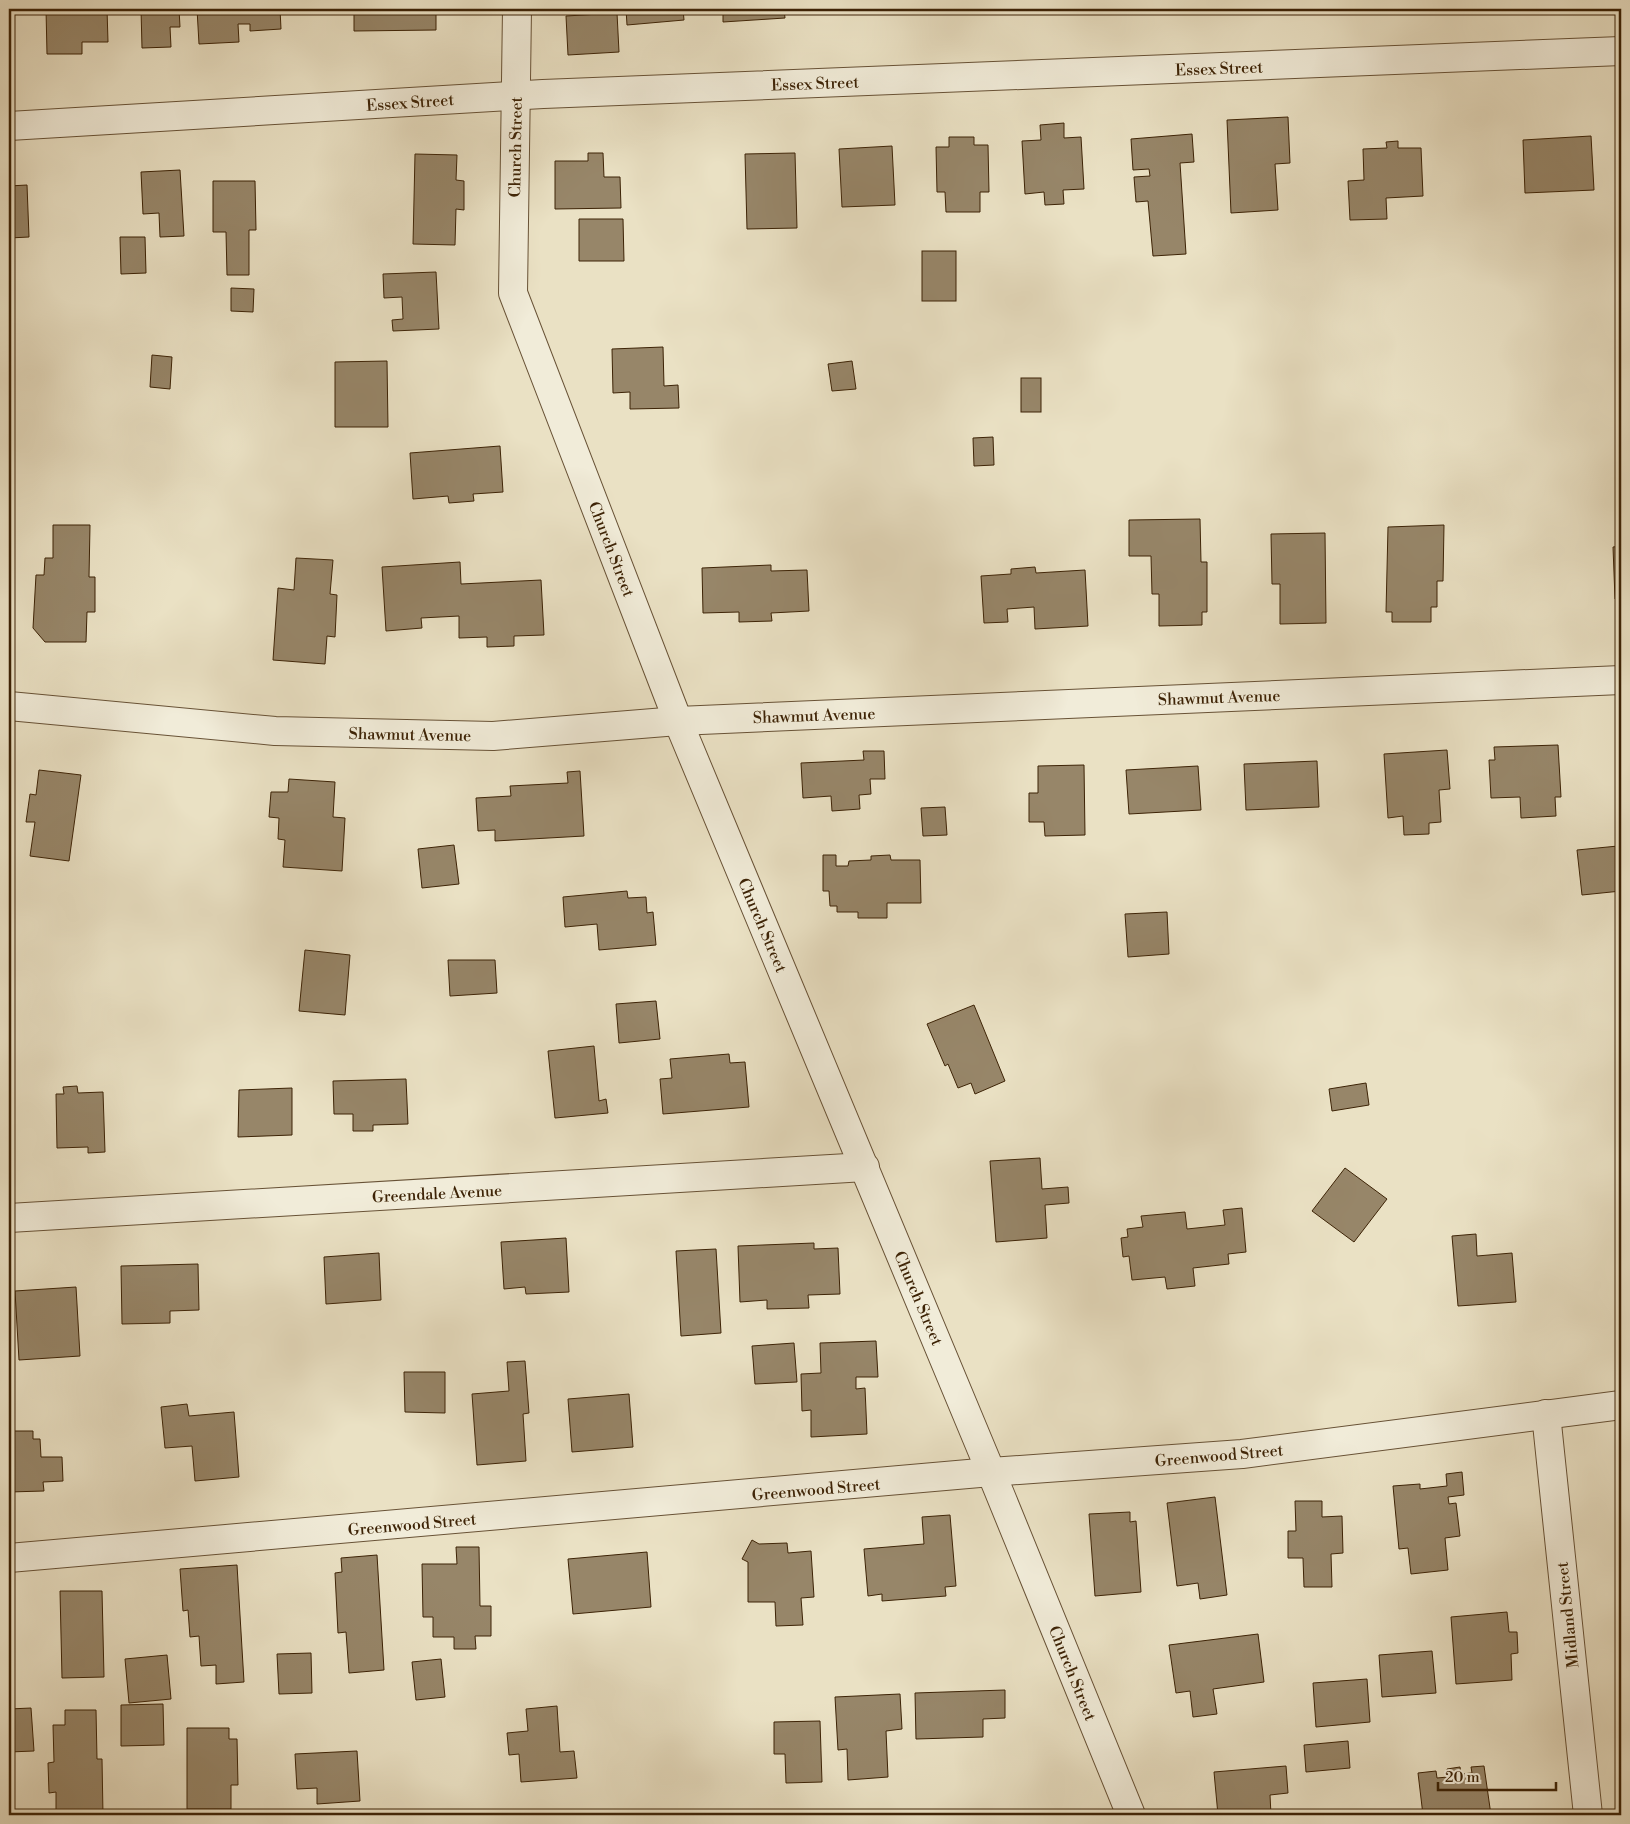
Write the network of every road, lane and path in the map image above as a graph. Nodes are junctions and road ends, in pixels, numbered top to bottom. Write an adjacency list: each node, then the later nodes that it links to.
1 (517, 9): 3 (street, Church Street)
2 (1621, 51): 3 (street, Essex Street)
3 (516, 95): 4 (street, Essex Street); 7 (street, Church Street)
4 (9, 126)
5 (1621, 680): 7 (street, Shawmut Avenue)
6 (9, 706): 7 (street, Shawmut Avenue)
7 (678, 721): 8 (street, Church Street)
8 (865, 1167): 9 (street, Greendale Avenue); 12 (street, Church Street)
9 (9, 1218)
10 (1621, 1405): 11 (street, Greenwood Street)
11 (1546, 1414): 12 (street, Greenwood Street); 15 (street, Midland Street)
12 (992, 1472): 13 (street, Greenwood Street); 14 (street, Church Street)
13 (9, 1558)
14 (1131, 1815)
15 (1588, 1815)

